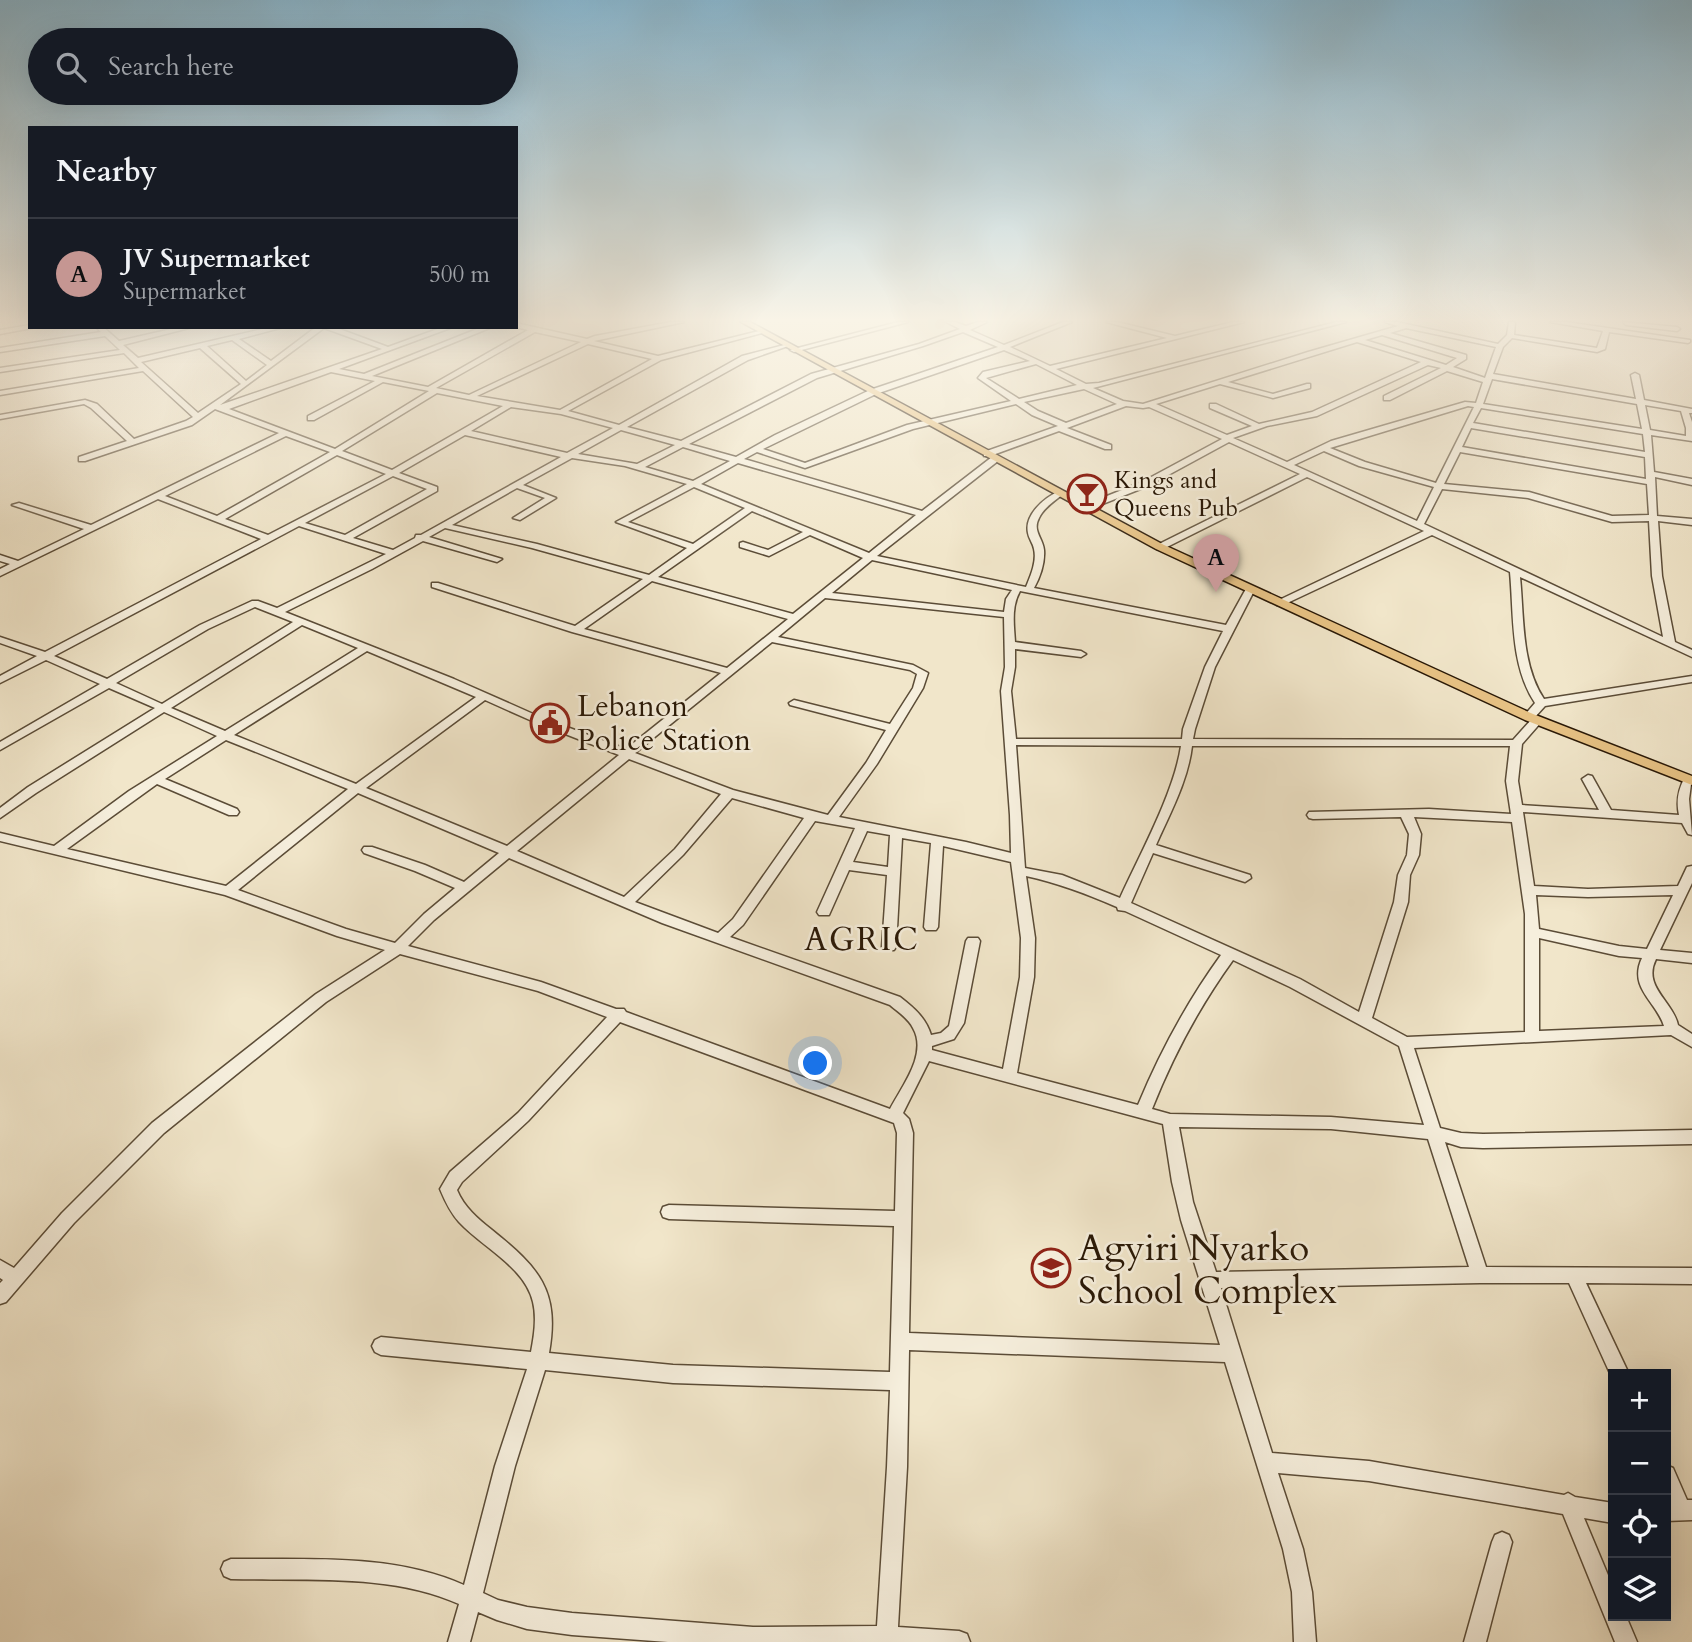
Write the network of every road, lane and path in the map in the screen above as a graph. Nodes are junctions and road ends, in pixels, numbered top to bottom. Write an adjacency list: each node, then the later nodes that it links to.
1 (177, 399): 31 (street)
2 (228, 399): 27 (street)
3 (244, 399): 27 (street)
4 (347, 399): 32 (street)
5 (418, 399): 49 (street)
6 (478, 399): 24 (street)
7 (585, 399): 29 (street)
8 (674, 399): 37 (street)
9 (765, 399): 44 (street)
10 (859, 399): 47 (street)
11 (885, 399): 33 (main road)
12 (1014, 399): 20 (street)
13 (1033, 399): 20 (street)
14 (1110, 399): 25 (street)
15 (1167, 399): 22 (street)
16 (1347, 399): 35 (street)
17 (1481, 399): 23 (street)
18 (1613, 399): 21 (street)
19 (1640, 399): 21 (street)
20 (1020, 402): 33 (street); 36 (street)
21 (1641, 403): 28 (street); 39 (street)
22 (1149, 404): 25 (street); 41 (street)
23 (1479, 404): 34 (street); 39 (street); 46 (street)
24 (510, 405): 29 (street); 38 (street)
25 (1123, 405): 36 (street)
26 (1213, 406): 35 (street)
27 (218, 407): 31 (street); 40 (street)
28 (1688, 411): 42 (street)
29 (561, 412): 37 (street)
30 (0, 416): 43 (street)
31 (198, 417): 43 (street)
32 (311, 418)
33 (929, 422): 52 (main road); 56 (street)
34 (1469, 425): 48 (street); 50 (street)
35 (1258, 426): 41 (street)
36 (1063, 427): 45 (street); 52 (street)
37 (622, 428): 44 (street); 51 (street)
38 (464, 432): 51 (street); 58 (street)
39 (1646, 432): 42 (street); 50 (street)
40 (284, 434): 49 (street); 67 (street)
41 (1228, 439): 55 (street); 70 (street)
42 (1691, 439)
43 (131, 441): 53 (street)
44 (681, 444): 54 (street); 57 (street)
45 (1108, 447)
46 (1324, 448): 55 (street); 65 (street)
47 (756, 449): 54 (street); 56 (street)
48 (1457, 449): 60 (street); 65 (street)
49 (337, 450): 58 (street); 74 (street)
50 (1649, 455): 60 (street)
51 (569, 456): 57 (street); 63 (street)
52 (991, 456): 66 (main road); 71 (street)
53 (82, 459)
54 (737, 461): 62 (street); 64 (street)
55 (1287, 464): 59 (street)
56 (805, 466): 64 (street)
57 (638, 467): 62 (street)
58 (395, 472): 76 (street); 83 (street)
59 (1307, 474): 78 (street); 87 (street)
60 (1651, 478): 61 (street); 73 (street)
61 (1692, 482)
62 (694, 484): 69 (street); 86 (street)
63 (515, 485): 72 (street); 77 (street)
64 (828, 485): 71 (street)
65 (1438, 486): 73 (street); 78 (street)
66 (1059, 494): 70 (main road); 98 (street)
67 (156, 495): 74 (street); 79 (street)
68 (16, 505): 79 (street)
69 (752, 507): 81 (street); 86 (street)
70 (1085, 508): 87 (main road)
71 (923, 513): 89 (street)
72 (517, 518)
73 (1653, 518): 75 (street); 109 (street)
74 (218, 519): 84 (street)
75 (1692, 522)
76 (297, 523): 83 (street); 84 (street)
77 (442, 524): 82 (street); 95 (street)
78 (1419, 526): 80 (street)
79 (91, 528): 92 (street)
80 (1432, 531): 93 (street); 100 (street)
81 (808, 533): 85 (street); 89 (street)
82 (419, 537): 88 (street); 91 (street)
83 (346, 538): 88 (street)
84 (269, 539): 114 (street)
85 (743, 545)
86 (693, 547): 95 (street)
87 (1160, 547): 97 (main road)
88 (393, 553): 101 (street)
89 (870, 557): 98 (street); 99 (street)
90 (0, 558): 92 (street)
91 (497, 559)
92 (19, 564): 94 (street)
93 (1515, 570): 109 (street); 121 (street)
94 (0, 573)
95 (648, 578): 103 (street); 106 (street)
96 (435, 585): 106 (street)
97 (1250, 589): 100 (main road); 105 (street)
98 (1023, 590): 102 (street); 105 (street)
99 (824, 595): 102 (street); 103 (street)
100 (1280, 603): 123 (main road)
101 (277, 612): 104 (street); 118 (street)
102 (1009, 615): 110 (street)
103 (796, 618): 107 (street)
104 (300, 622): 111 (street); 122 (street)
105 (1229, 629): 127 (street)
106 (576, 630): 115 (street)
107 (770, 638): 115 (street); 124 (street)
108 (0, 640): 114 (street)
109 (1670, 644): 113 (street)
110 (1010, 645): 112 (street); 126 (street)
111 (365, 648): 119 (street); 125 (street)
112 (1081, 654)
113 (1692, 654)
114 (44, 656): 117 (street); 118 (street)
115 (729, 672): 130 (street)
116 (1692, 678): 121 (street)
117 (0, 680)
118 (110, 684): 122 (street); 129 (street)
119 (484, 696): 130 (street); 134 (street)
120 (794, 703): 124 (street)
121 (1541, 703): 123 (street)
122 (163, 708): 125 (street); 138 (street)
123 (1533, 718): 128 (street); 133 (main road)
124 (892, 728): 144 (street)
125 (226, 736): 132 (street); 134 (street)
126 (1010, 742): 127 (street); 155 (street)
127 (1186, 742): 128 (street); 150 (street)
128 (1516, 743): 137 (street)
129 (0, 747)
130 (625, 755): 135 (street); 153 (street)
131 (1588, 779): 141 (street)
132 (158, 780): 136 (street); 151 (street)
133 (1691, 781): 143 (street)
134 (358, 789): 153 (street); 162 (street)
135 (729, 793): 142 (street); 163 (street)
136 (233, 812)
137 (1515, 813): 139 (street); 141 (street); 160 (street)
138 (0, 814)
139 (1406, 814): 140 (street); 176 (street)
140 (1313, 815)
141 (1608, 815): 143 (street)
142 (812, 816): 144 (street); 168 (street)
143 (1686, 819): 146 (street)
144 (831, 820): 145 (street)
145 (862, 827): 147 (street); 154 (street)
146 (1692, 831)
147 (896, 833): 149 (street); 157 (street)
148 (0, 837): 151 (street)
149 (937, 842): 155 (street); 166 (street)
150 (1151, 848): 158 (street); 164 (street)
151 (57, 850): 162 (street)
152 (368, 850): 159 (street)
153 (508, 852): 159 (street); 163 (street)
154 (845, 865): 157 (street); 165 (street)
155 (1018, 865): 164 (street); 182 (street)
156 (1692, 870): 161 (street)
157 (894, 872): 170 (street)
158 (1245, 878)
159 (464, 887): 171 (street)
160 (1530, 890): 161 (street); 167 (street)
161 (1682, 890): 173 (street)
162 (228, 891): 171 (street)
163 (626, 903): 168 (street)
164 (1123, 907): 172 (street)
165 (824, 912)
166 (931, 927)
167 (1532, 932): 173 (street); 178 (street)
168 (720, 939): 181 (street)
169 (973, 941): 181 (street)
170 (889, 947)
171 (398, 948): 175 (street); 194 (street)
172 (1229, 955): 176 (street); 184 (street)
173 (1648, 955): 174 (street); 177 (street)
174 (1692, 958)
175 (619, 1013): 183 (street); 200 (street)
176 (1364, 1020): 180 (street)
177 (1671, 1028): 178 (street); 179 (street)
178 (1532, 1036): 180 (street)
179 (1692, 1041)
180 (1405, 1043): 186 (street)
181 (926, 1048): 182 (street); 183 (street)
182 (1009, 1076): 184 (street)
183 (895, 1114): 189 (street)
184 (1142, 1114): 185 (street)
185 (1170, 1120): 186 (street); 195 (street)
186 (1435, 1133): 187 (street); 191 (street)
187 (1692, 1138)
188 (669, 1212): 189 (street)
189 (903, 1219): 197 (street)
190 (0, 1268): 194 (street)
191 (1480, 1275): 192 (street); 195 (street)
192 (1574, 1276): 193 (street); 201 (street)
193 (1692, 1276)
194 (15, 1279): 196 (street)
195 (1210, 1280): 199 (street)
196 (0, 1296)
197 (900, 1341): 199 (street); 202 (street)
198 (381, 1346): 200 (street)
199 (1231, 1354): 203 (street)
200 (537, 1363): 202 (street); 210 (street)
201 (1618, 1369)
202 (900, 1381): 213 (street)
203 (1265, 1462): 205 (street); 216 (street)
204 (1671, 1488): 206 (street)
205 (1568, 1503): 207 (street); 211 (street)
206 (1680, 1510)
207 (1608, 1512)
208 (1502, 1542): 217 (street)
209 (232, 1569): 210 (street)
210 (471, 1597): 213 (street); 214 (street)
211 (1608, 1599)
212 (1617, 1621): 218 (street)
213 (887, 1639): 215 (street)
214 (459, 1642)
215 (959, 1642)
216 (1305, 1642)
217 (1475, 1642)
218 (1626, 1642)

